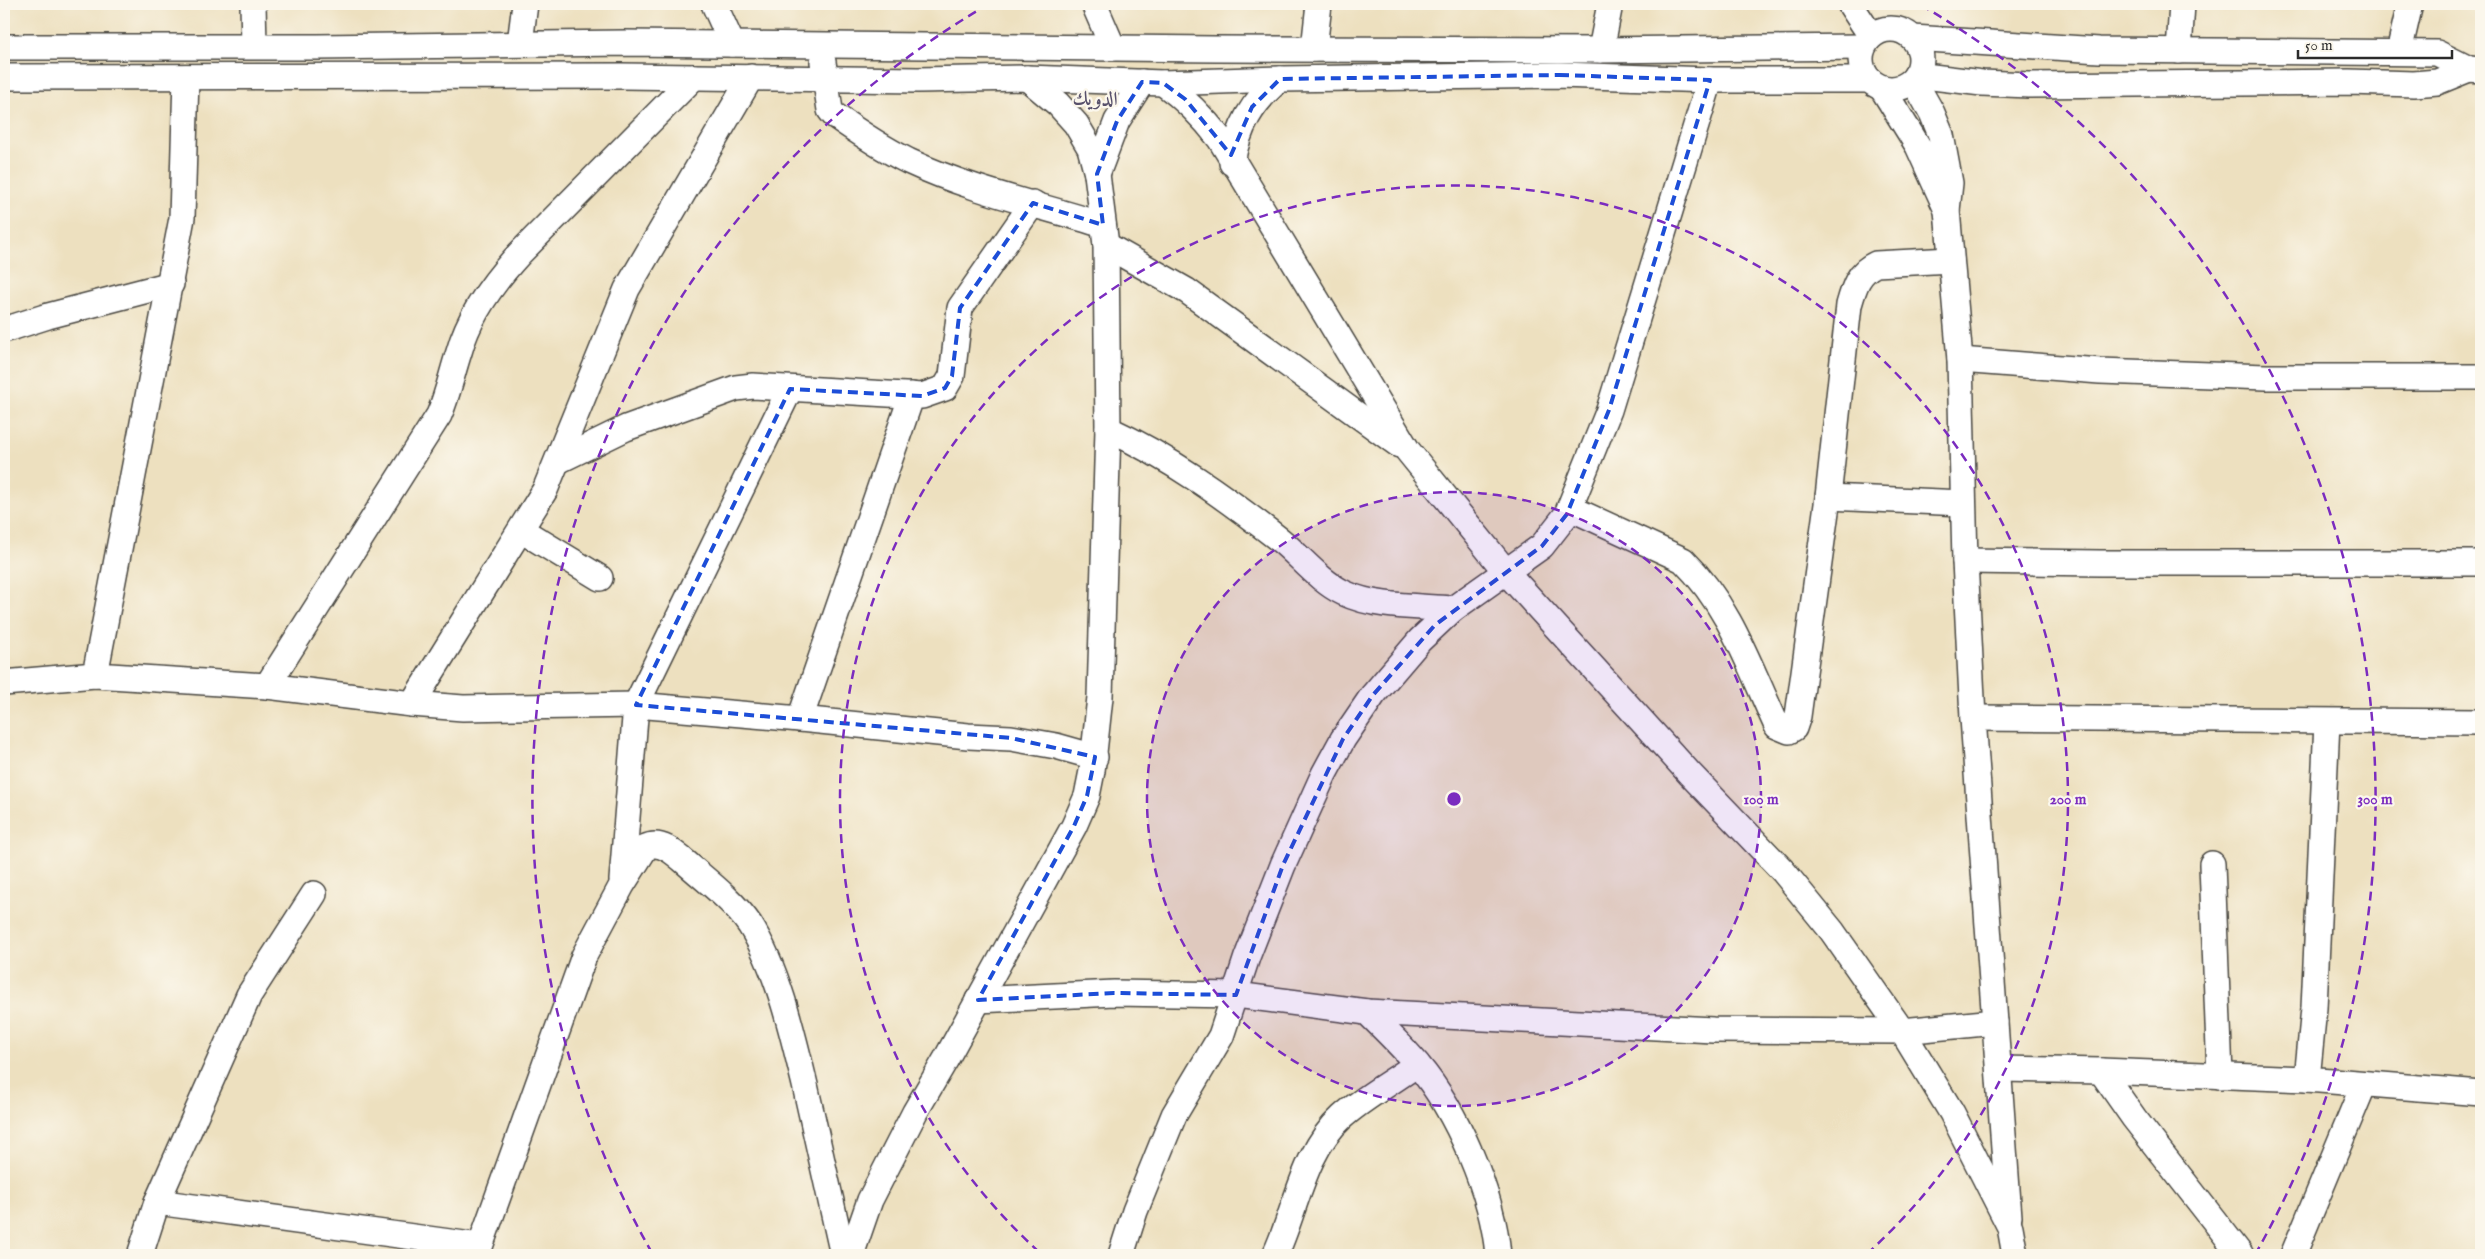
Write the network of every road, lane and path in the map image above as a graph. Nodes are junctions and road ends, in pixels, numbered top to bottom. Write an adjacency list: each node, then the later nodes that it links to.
1 (253, 4): 15 (street)
2 (525, 4): 12 (street)
3 (714, 4): 13 (street)
4 (1094, 4): 17 (street)
5 (1319, 4): 18 (street)
6 (1610, 4): 20 (street)
7 (1850, 4): 11 (street)
8 (2182, 4): 21 (street)
9 (2410, 4): 22 (street)
10 (1913, 38): 11 (street); 21 (street); 31 (street)
11 (1866, 42): 20 (street); 35 (street)
12 (520, 43): 13 (street); 15 (street)
13 (732, 44): 14 (street)
14 (822, 45): 17 (street); 29 (street)
15 (254, 46): 16 (street)
16 (4, 47)
17 (1112, 48): 18 (street)
18 (1314, 49): 19 (street)
19 (1360, 49): 20 (street); 27 (street)
20 (1601, 50)
21 (2179, 51): 22 (street)
22 (2399, 52): 23 (street)
23 (2475, 69): 31 (street)
24 (186, 77): 25 (street); 28 (street); 42 (street)
25 (694, 77): 26 (street); 62 (street)
26 (751, 77): 29 (street); 50 (street)
27 (1357, 77): 32 (street); 33 (street)
28 (4, 78)
29 (824, 78): 30 (street); 38 (street)
30 (1027, 78): 34 (street); 37 (street)
31 (1915, 78): 35 (street); 39 (street)
32 (1280, 79): 34 (street); 36 (street)
33 (1710, 80): 35 (street); 53 (street)
34 (1152, 82): 36 (street); 37 (street)
35 (1875, 84): 39 (street)
36 (1232, 163): 49 (street)
37 (1097, 174): 40 (street)
38 (1032, 203): 40 (street); 47 (street)
39 (1947, 210): 41 (street)
40 (1105, 235): 48 (street); 49 (street)
41 (1951, 260): 44 (street); 51 (street)
42 (171, 284): 43 (street); 60 (street)
43 (4, 330)
44 (1960, 360): 45 (street); 52 (street)
45 (2481, 377)
46 (790, 389): 47 (street); 50 (street); 64 (street)
47 (912, 395): 66 (street)
48 (1108, 429): 59 (street); 69 (street)
49 (1408, 451): 57 (street)
50 (558, 461): 54 (street)
51 (1828, 497): 52 (street); 53 (street)
52 (1963, 503): 55 (street)
53 (1570, 508): 57 (street)
54 (521, 530): 58 (street); 63 (street)
55 (1965, 561): 56 (street); 65 (street)
56 (2481, 563)
57 (1507, 573): 59 (street); 77 (street)
58 (600, 578)
59 (1453, 610): 73 (street)
60 (95, 675): 61 (street); 62 (street)
61 (4, 683)
62 (267, 686): 63 (street)
63 (412, 704): 64 (street)
64 (636, 705): 66 (street); 71 (street)
65 (1973, 718): 67 (street); 76 (street)
66 (800, 719): 69 (street)
67 (2327, 722): 68 (street); 82 (street)
68 (2481, 722)
69 (1095, 758): 74 (street)
70 (2212, 864): 81 (street)
71 (622, 885): 87 (street); 89 (street)
72 (314, 894): 85 (street)
73 (1236, 995): 74 (street); 75 (street); 91 (street)
74 (978, 1000): 90 (street)
75 (1367, 1012): 77 (street); 78 (street)
76 (1995, 1022): 77 (street); 79 (street)
77 (1902, 1031): 86 (street)
78 (1418, 1064): 92 (street); 93 (street)
79 (2000, 1070): 80 (street); 86 (street)
80 (2101, 1071): 81 (street); 95 (street)
81 (2220, 1076): 82 (street)
82 (2307, 1080): 83 (street)
83 (2364, 1084): 84 (street); 96 (street)
84 (2481, 1093)
85 (157, 1202): 87 (street); 88 (street)
86 (2010, 1227): 94 (street)
87 (478, 1250)
88 (140, 1255)
89 (843, 1255)
90 (851, 1255)
91 (1120, 1255)
92 (1275, 1255)
93 (1498, 1255)
94 (2015, 1255)
95 (2241, 1255)
96 (2293, 1255)

